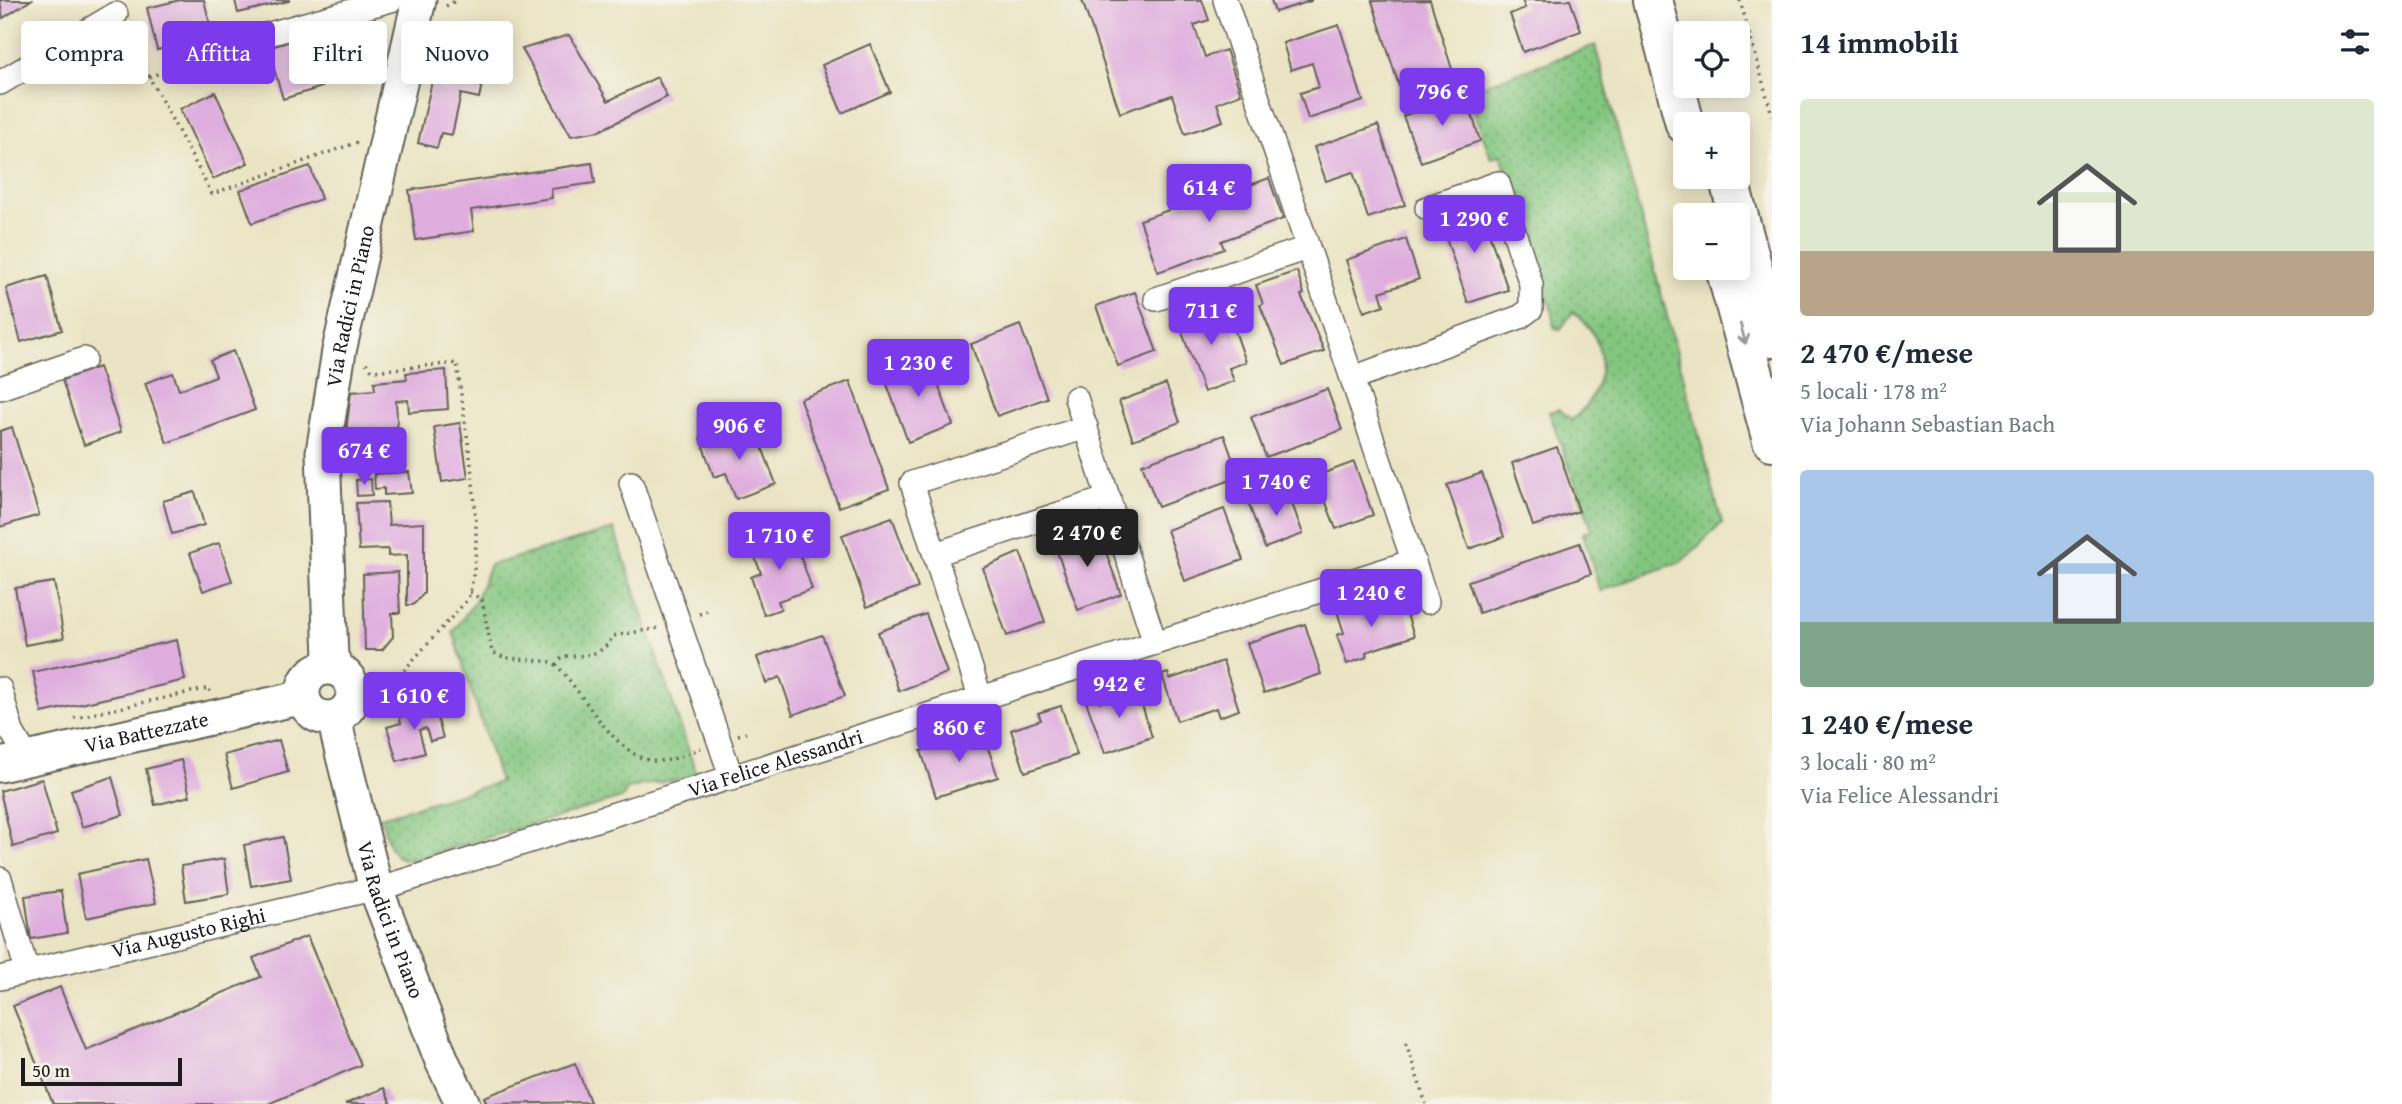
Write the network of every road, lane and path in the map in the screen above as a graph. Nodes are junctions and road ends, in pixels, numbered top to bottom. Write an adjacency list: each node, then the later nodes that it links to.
1 (391, 0): 9 (street)
2 (419, 0): 15 (street, Via Radici in Piano)
3 (1225, 0): 18 (street)
4 (1653, 0): 13 (highway)
5 (1680, 0): 8 (highway)
6 (1740, 0): 14 (path)
7 (116, 14): 11 (path); 12 (street)
8 (1685, 21)
9 (275, 32)
10 (162, 72): 11 (path)
11 (149, 77): 15 (path)
12 (2, 78)
13 (1682, 112)
14 (1772, 115)
15 (389, 131): 37 (street, Via Radici in Piano)
16 (1731, 189): 21 (highway)
17 (1427, 208): 24 (street)
18 (1307, 248): 20 (street); 24 (street)
19 (1728, 280): 28 (highway, one-way to 28)
20 (1156, 299)
21 (1772, 338)
22 (363, 354): 33 (path)
23 (84, 359): 25 (street)
24 (1353, 377): 32 (street)
25 (0, 388)
26 (1076, 398): 27 (street)
27 (1086, 427): 30 (street); 31 (street)
28 (1772, 441)
29 (631, 483): 44 (street)
30 (1108, 498): 31 (street); 36 (street)
31 (935, 554): 40 (street)
32 (1413, 561): 34 (street); 36 (street, Via Felice Alessandri)
33 (470, 592): 38 (path); 41 (path)
34 (1427, 602)
35 (653, 630): 38 (path)
36 (1155, 643): 40 (street, Via Felice Alessandri)
37 (332, 665): 41 (street); 41 (street, Via Radici in Piano)
38 (556, 665): 42 (path)
39 (0, 689): 43 (street)
40 (981, 700): 44 (street, Via Felice Alessandri)
41 (323, 709): 43 (street, Via Battezzate); 46 (street, Via Radici in Piano)
42 (693, 751)
43 (14, 762)
44 (732, 779): 46 (street, Via Felice Alessandri)
45 (0, 879): 47 (street)
46 (376, 889): 47 (street, Via Augusto Righi); 50 (street, Via Radici in Piano)
47 (27, 971): 48 (street, Via Augusto Righi)
48 (0, 978)
49 (1406, 1043): 51 (path)
50 (463, 1104)
51 (1426, 1104)

